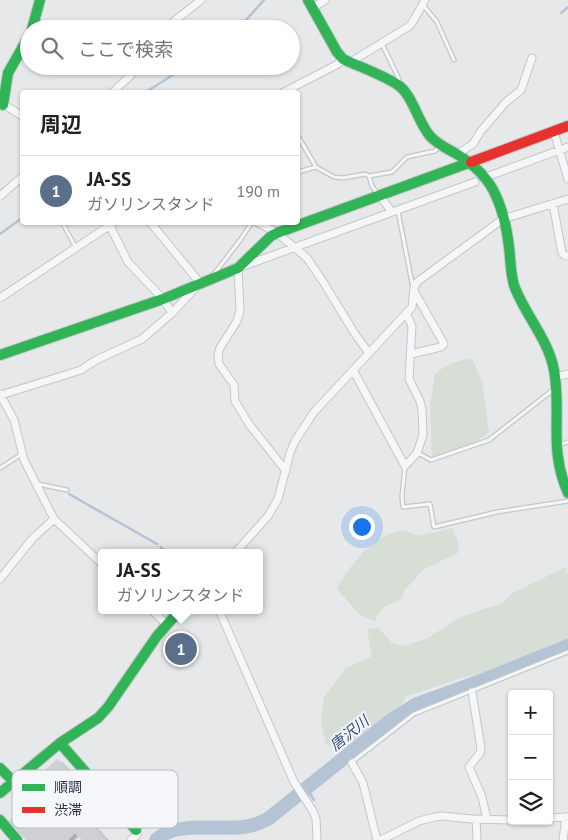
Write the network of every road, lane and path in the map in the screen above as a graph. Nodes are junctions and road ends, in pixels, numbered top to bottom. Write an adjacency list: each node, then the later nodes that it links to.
1 (40, 0): 6 (street)
2 (201, 0): 7 (street)
3 (325, 0): 5 (street)
4 (424, 2): 8 (street); 11 (lane)
5 (311, 4): 12 (street)
6 (34, 20)
7 (175, 20)
8 (381, 42): 12 (street); 14 (lane)
9 (20, 52): 17 (street)
10 (532, 58): 25 (street)
11 (454, 60)
12 (347, 62): 14 (street); 16 (street)
13 (130, 75): 15 (street)
14 (398, 85): 22 (street)
15 (114, 90)
16 (288, 90)
17 (2, 103): 18 (street)
18 (20, 115)
19 (568, 126): 20 (street)
20 (554, 132): 24 (street); 26 (street)
21 (300, 139): 27 (lane)
22 (442, 146): 25 (street); 29 (lane)
23 (568, 147): 24 (street)
24 (560, 150): 30 (street); 32 (street)
25 (457, 154): 26 (street)
26 (469, 162): 30 (street); 35 (street)
27 (316, 167): 28 (lane); 29 (lane)
28 (300, 171)
29 (369, 176): 35 (lane)
30 (486, 177): 39 (street)
31 (20, 179): 34 (street)
32 (568, 179)
33 (475, 182): 38 (street)
34 (0, 196)
35 (380, 196): 38 (street); 47 (street)
36 (568, 199): 37 (street)
37 (553, 204): 39 (street); 51 (street)
38 (395, 211): 50 (street); 55 (lane)
39 (503, 219): 55 (street); 65 (street)
40 (64, 225): 49 (lane)
41 (110, 225): 49 (street)
42 (112, 225): 57 (street)
43 (152, 225): 54 (street)
44 (250, 225): 53 (lane)
45 (262, 225): 48 (street)
46 (299, 225): 48 (street)
47 (300, 225)
48 (277, 233): 50 (street); 52 (street)
49 (76, 248): 56 (street)
50 (294, 248): 52 (street); 60 (street)
51 (568, 256)
52 (238, 268): 53 (street); 74 (street)
53 (210, 278): 54 (street)
54 (200, 283): 57 (street); 58 (street)
55 (414, 291): 59 (street); 61 (street)
56 (0, 298)
57 (163, 299): 58 (street); 62 (street)
58 (172, 313): 67 (street)
59 (406, 313): 60 (street); 61 (street)
60 (369, 353): 63 (street)
61 (410, 354): 70 (street)
62 (0, 355)
63 (353, 370): 72 (street); 74 (street)
64 (568, 374): 65 (street)
65 (555, 377): 66 (street)
66 (555, 388): 69 (street); 70 (lane)
67 (0, 395): 71 (street)
68 (568, 442): 69 (lane)
69 (556, 446): 77 (street)
70 (417, 453): 72 (street)
71 (22, 454): 73 (lane); 75 (street)
72 (405, 466): 78 (lane)
73 (0, 468)
74 (286, 471): 80 (street)
75 (37, 484): 76 (lane); 79 (street)
76 (67, 490)
77 (568, 493)
78 (568, 501)
79 (54, 519): 81 (street); 82 (street)
80 (239, 549)
81 (98, 560)
82 (0, 579)
83 (156, 614): 86 (street)
84 (176, 614): 86 (street)
85 (221, 614): 106 (street)
86 (166, 625): 89 (street)
87 (568, 652): 88 (lane)
88 (472, 692): 90 (lane); 100 (street)
89 (60, 743): 92 (street); 93 (street)
90 (352, 763): 107 (street)
91 (0, 768): 94 (street)
92 (27, 770)
93 (84, 770)
94 (12, 780)
95 (12, 782): 96 (street)
96 (0, 793)
97 (567, 817): 98 (street); 110 (street)
98 (553, 818)
99 (476, 819): 100 (street); 108 (street); 109 (street)
100 (487, 819): 102 (street)
101 (0, 820): 104 (street)
102 (508, 820)
103 (136, 830): 105 (street)
104 (17, 840)
105 (131, 840)
106 (317, 840)
107 (377, 840)
108 (381, 840)
109 (478, 840)
110 (564, 840)

